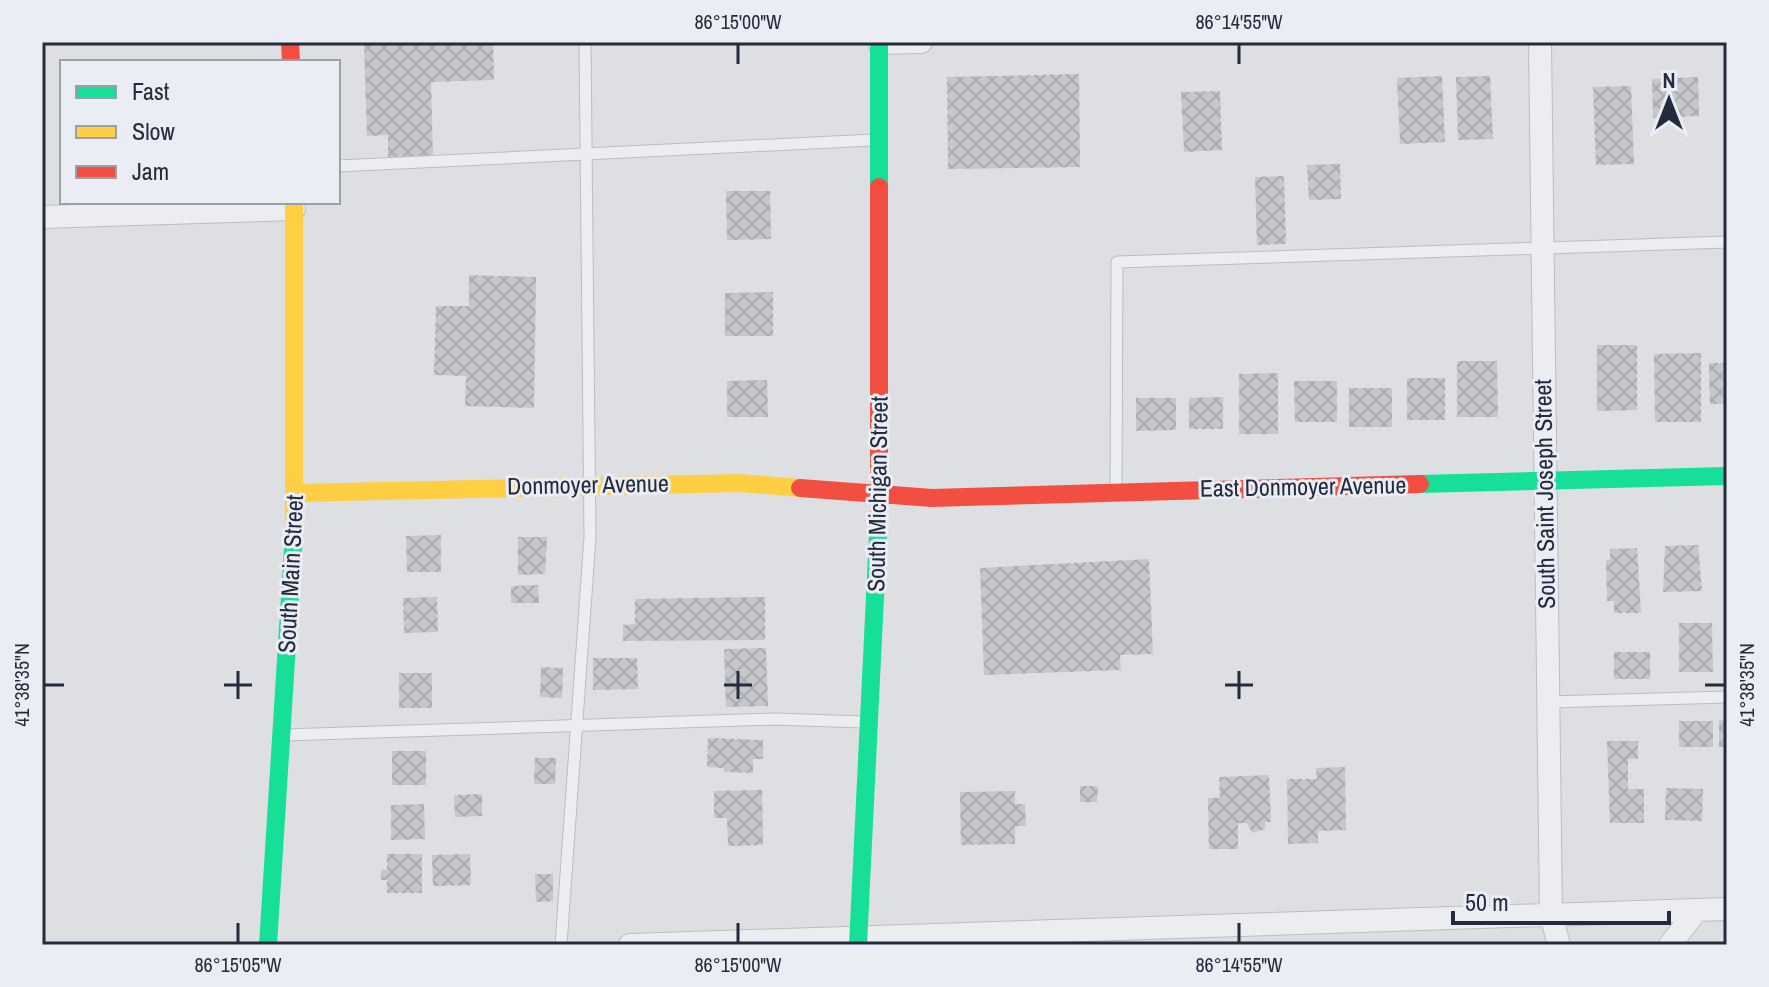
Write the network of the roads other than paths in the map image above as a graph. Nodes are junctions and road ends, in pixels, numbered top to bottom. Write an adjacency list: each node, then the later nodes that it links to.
1 (585, 42): 6 (lane)
2 (921, 42): 4 (street)
3 (1540, 42): 11 (street, South Saint Joseph Street)
4 (879, 43): 5 (main road, South Michigan Street)
5 (879, 140): 6 (lane); 17 (main road, South Michigan Street)
6 (587, 152): 7 (lane); 14 (lane)
7 (340, 166)
8 (294, 206): 9 (street); 16 (main road, South Main Street)
9 (42, 217)
10 (1727, 242): 11 (lane)
11 (1542, 250): 13 (street, South Saint Joseph Street); 15 (lane)
12 (1727, 476): 13 (main road, East Donmoyer Avenue)
13 (1544, 482): 15 (main road, East Donmoyer Avenue); 19 (street, South Saint Joseph Street)
14 (590, 484): 16 (main road, Donmoyer Avenue); 17 (main road, Donmoyer Avenue); 21 (lane)
15 (1116, 491): 17 (main road, East Donmoyer Avenue)
16 (296, 493): 22 (main road, South Main Street)
17 (880, 493): 20 (main road, South Michigan Street)
18 (1727, 697): 19 (lane)
19 (1548, 702): 25 (street, South Saint Joseph Street)
20 (871, 723): 21 (lane); 27 (main road, South Michigan Street)
21 (577, 725): 22 (lane); 29 (lane)
22 (283, 735): 28 (main road, South Main Street)
23 (1727, 909): 24 (street)
24 (1696, 911): 25 (street); 32 (street)
25 (1551, 915): 26 (street); 31 (street, South Saint Joseph Street)
26 (1093, 938): 27 (street)
27 (858, 941): 30 (street)
28 (268, 945)
29 (561, 945)
30 (630, 945)
31 (1559, 945)
32 (1670, 945)

